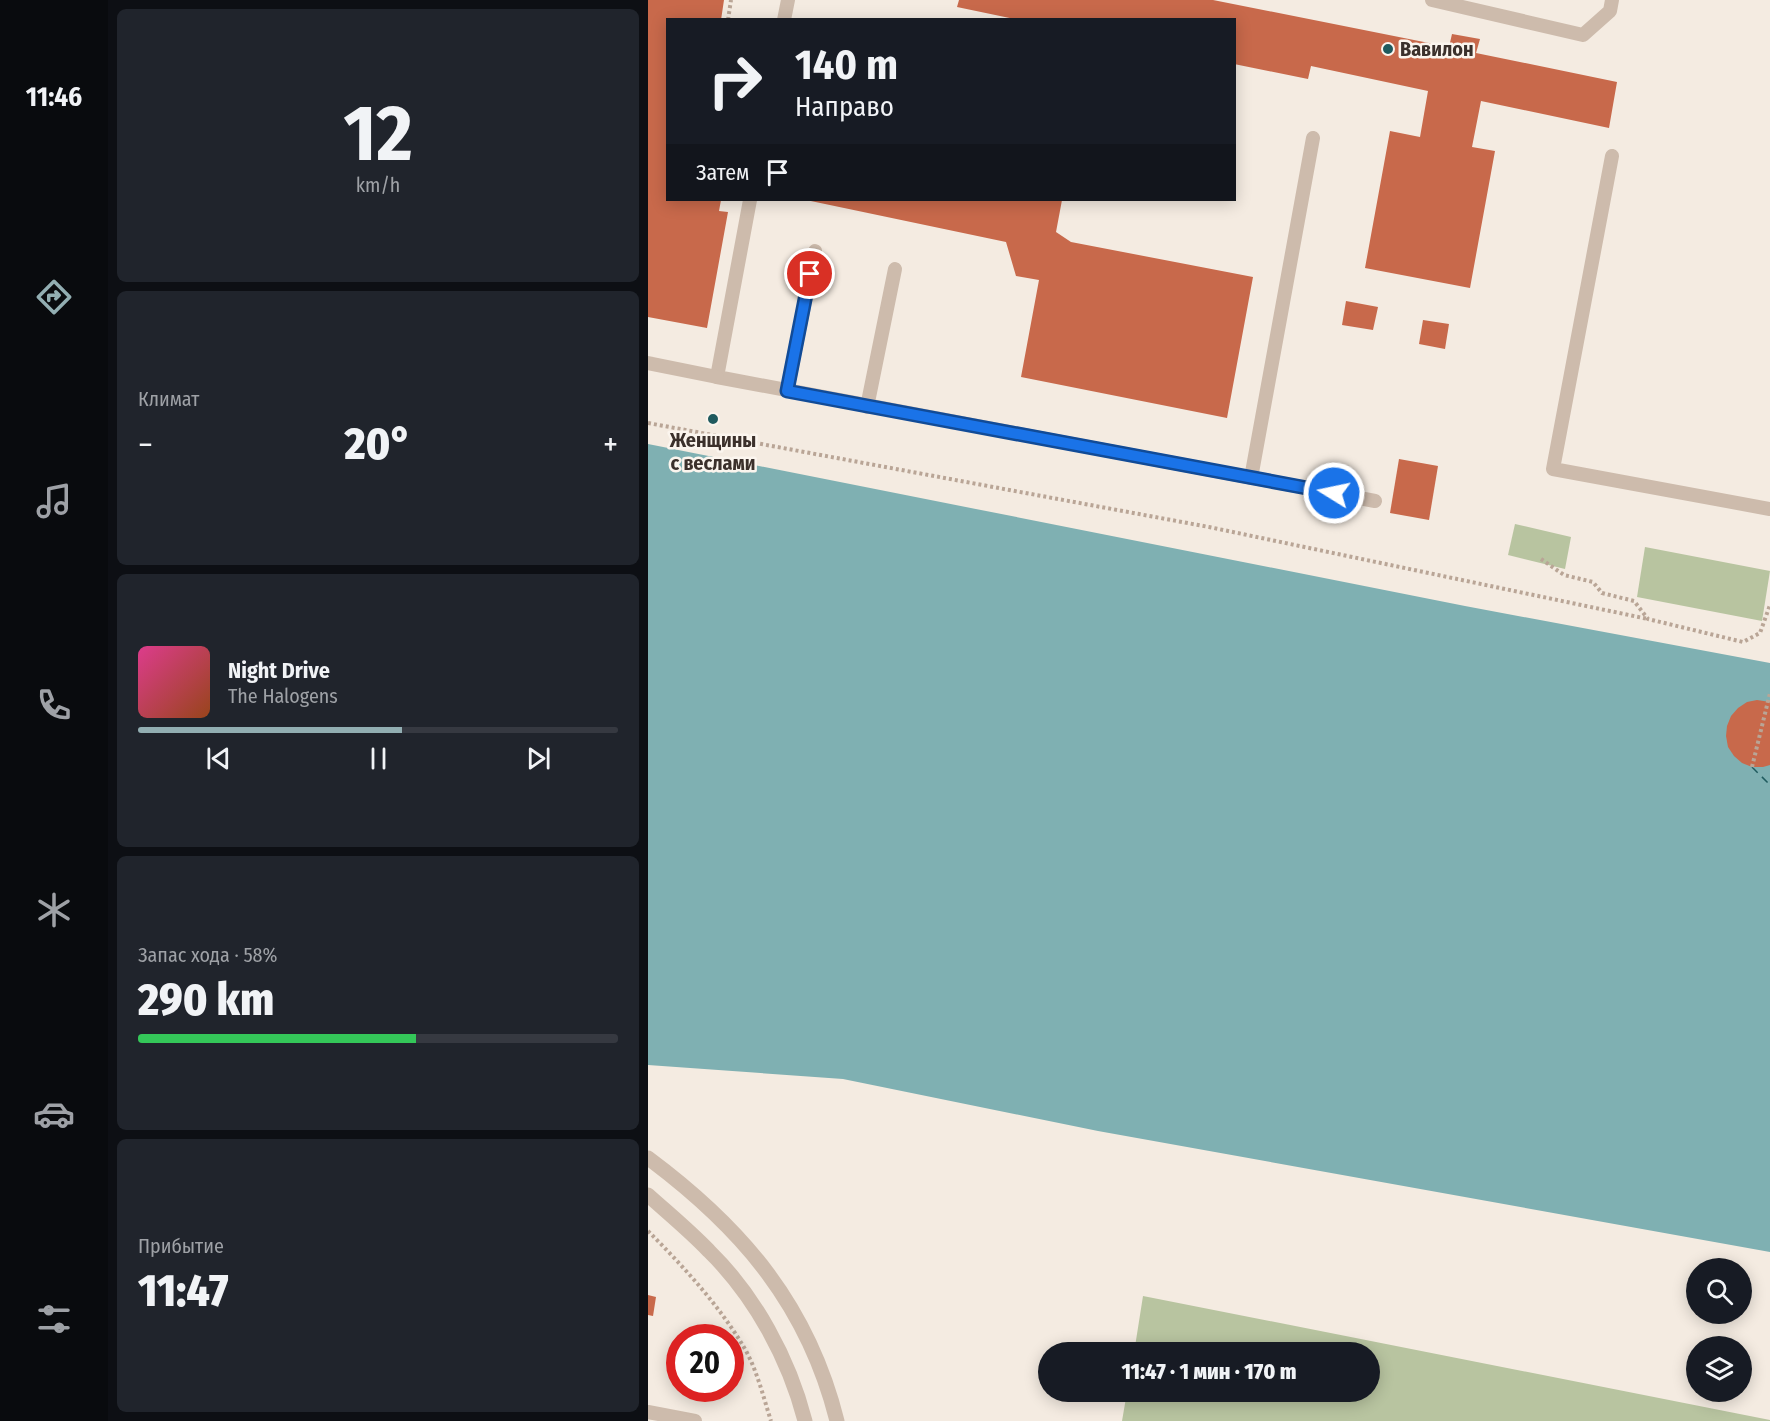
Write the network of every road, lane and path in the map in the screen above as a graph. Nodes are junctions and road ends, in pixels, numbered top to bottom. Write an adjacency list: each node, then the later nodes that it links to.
1 (731, 0): 5 (path)
2 (788, 0): 6 (lane)
3 (1432, 0): 4 (lane)
4 (1612, 0)
5 (728, 18)
6 (784, 18)
7 (1313, 138): 17 (lane)
8 (1612, 156): 19 (lane)
9 (750, 201): 13 (lane)
10 (815, 251): 14 (lane)
11 (895, 269): 15 (lane)
12 (648, 363): 13 (lane)
13 (717, 377): 14 (lane)
14 (787, 391): 15 (lane)
15 (867, 406): 17 (lane)
16 (648, 423): 22 (path)
17 (1251, 478): 18 (lane)
18 (1375, 501)
19 (1770, 509)
20 (1541, 560): 22 (path)
21 (1770, 605): 22 (path)
22 (1648, 619)
23 (1770, 693): 24 (path)
24 (1752, 767)
25 (648, 1158): 32 (street)
26 (648, 1195): 31 (street)
27 (648, 1231): 30 (path)
28 (648, 1412): 29 (lane)
29 (695, 1421)
30 (771, 1421)
31 (805, 1421)
32 (837, 1421)

